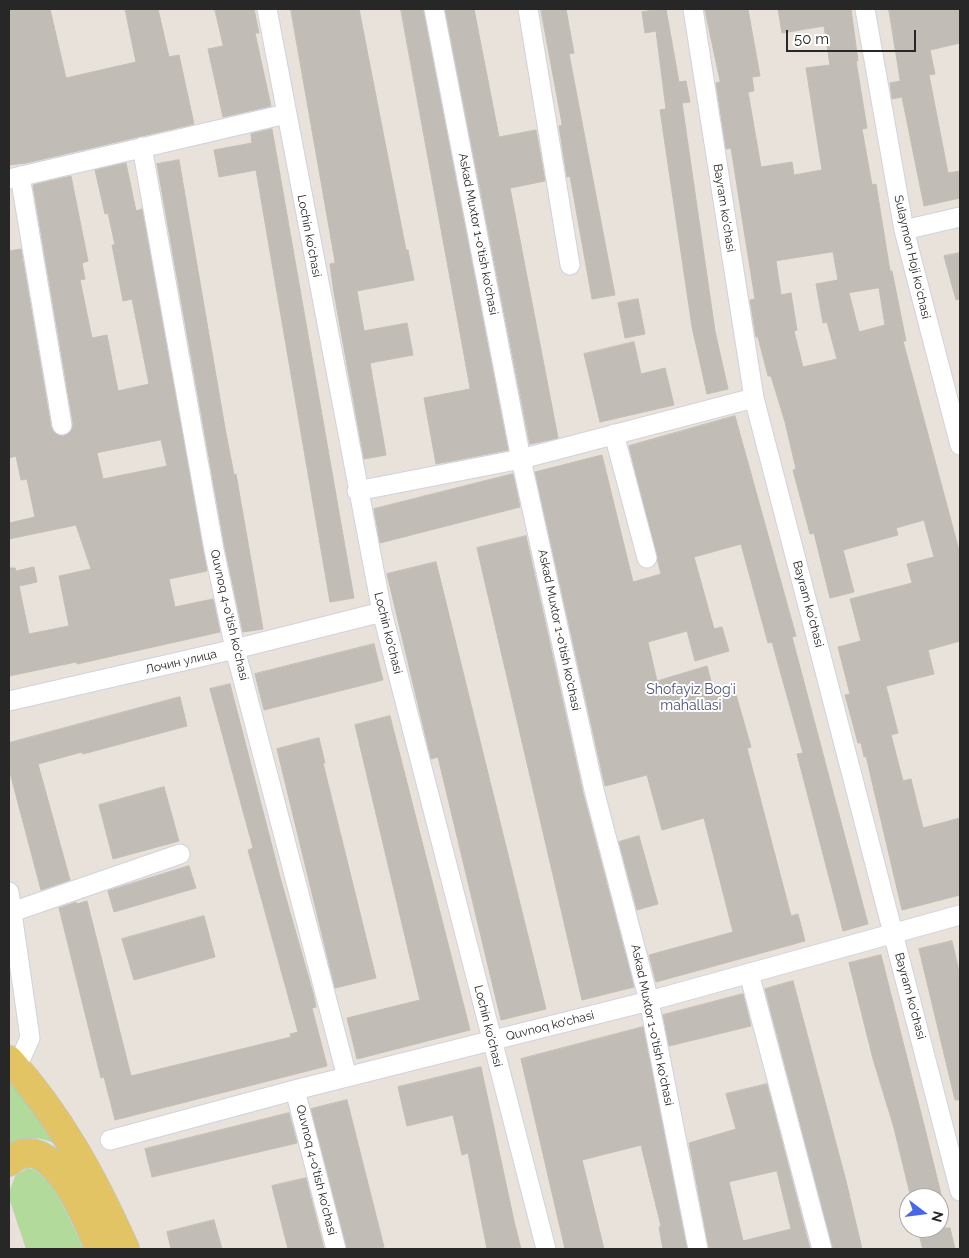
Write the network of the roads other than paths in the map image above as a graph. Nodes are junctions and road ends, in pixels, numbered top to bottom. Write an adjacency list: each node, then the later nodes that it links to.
1 (267, 9): 6 (street, Lochin ko'chasi)
2 (434, 9): 16 (street, Askad Muxtor 1-o'tish ko'chasi)
3 (528, 9): 11 (street)
4 (693, 9): 12 (street, Bayram ko'chasi)
5 (864, 9): 10 (street, Sulaymon Hoji ko'chasi)
6 (286, 114): 7 (street); 17 (street, Lochin ko'chasi)
7 (142, 147): 8 (street); 20 (street, Quvnoq 4-o'tish ko'chasi)
8 (14, 177): 13 (street)
9 (960, 217): 10 (street)
10 (904, 230): 15 (street, Sulaymon Hoji ko'chasi)
11 (570, 266)
12 (754, 398): 14 (street); 26 (street, Bayram ko'chasi)
13 (62, 425)
14 (614, 434): 16 (street); 18 (street)
15 (960, 445)
16 (521, 459): 17 (street); 28 (street, Askad Muxtor 1-o'tish ko'chasi)
17 (357, 491): 19 (street, Lochin ko'chasi)
18 (647, 558)
19 (382, 612): 20 (street, Лочин улица); 29 (street, Lochin ko'chasi)
20 (235, 649): 21 (street, Лочин улица); 31 (street, Quvnoq 4-o'tish ko'chasi)
21 (9, 701)
22 (180, 854): 24 (street)
23 (9, 892): 24 (street)
24 (11, 912): 30 (street)
25 (960, 915): 26 (street, Quvnoq ko'chasi)
26 (893, 932): 27 (street, Quvnoq ko'chasi); 35 (street, Bayram ko'chasi)
27 (750, 973): 28 (street, Quvnoq ko'chasi); 41 (street)
28 (649, 1002): 29 (street, Quvnoq ko'chasi); 40 (street, Askad Muxtor 1-o'tish ko'chasi)
29 (492, 1040): 31 (street, Quvnoq ko'chasi); 39 (street, Lochin ko'chasi)
30 (13, 1065): 37 (main road)
31 (347, 1077): 32 (street, Quvnoq ko'chasi)
32 (295, 1090): 33 (street, Quvnoq ko'chasi); 38 (street, Quvnoq 4-o'tish ko'chasi)
33 (110, 1140)
34 (9, 1162): 36 (main road)
35 (960, 1191)
36 (99, 1249)
37 (125, 1249)
38 (336, 1249)
39 (546, 1249)
40 (698, 1249)
41 (822, 1249)

